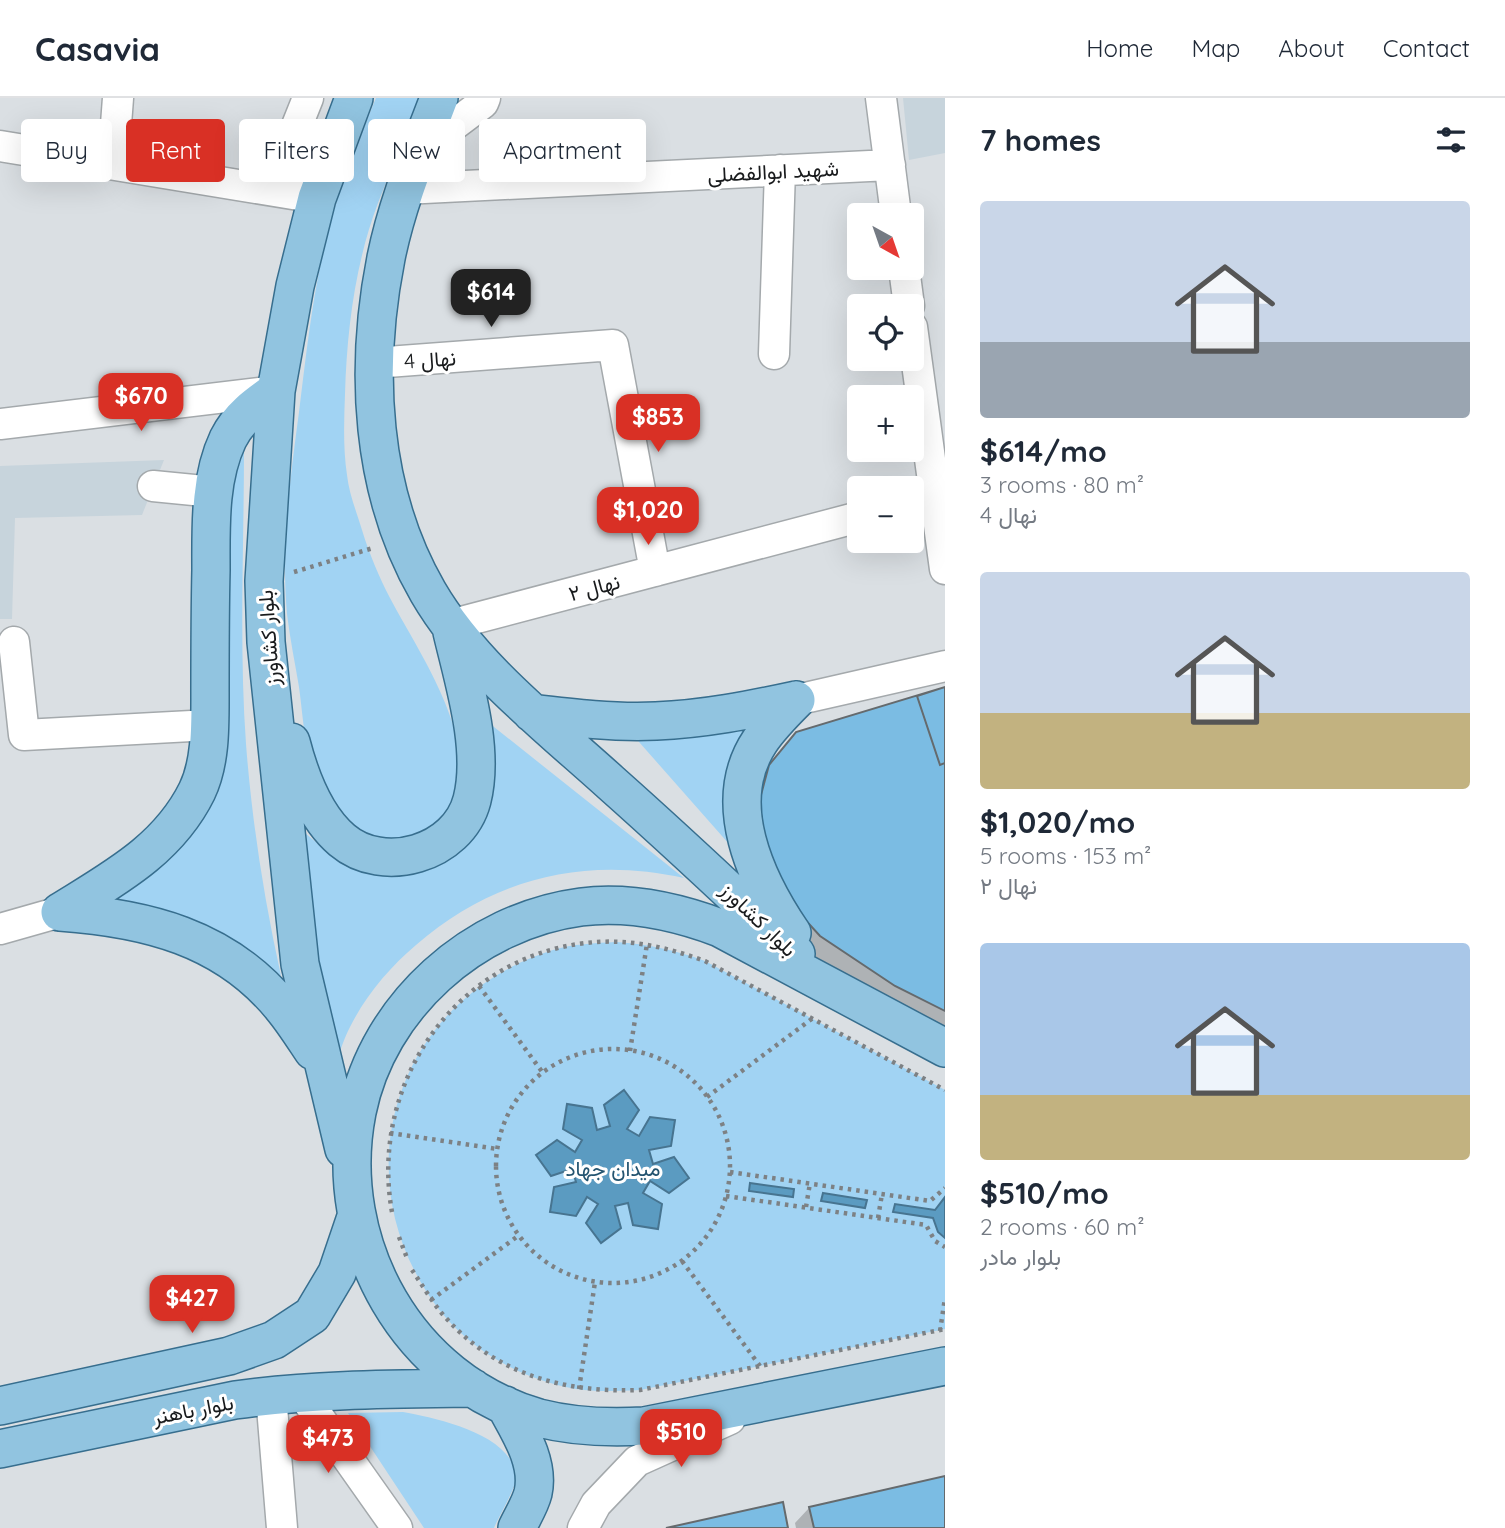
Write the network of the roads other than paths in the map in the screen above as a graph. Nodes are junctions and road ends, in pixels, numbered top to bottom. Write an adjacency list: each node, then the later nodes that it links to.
1 (118, 98): 10 (street)
2 (308, 98): 15 (street)
3 (354, 98): 15 (main road, بلوار کشاورز)
4 (439, 98): 7 (main road, بلوار کشاورز)
5 (485, 98): 8 (street)
6 (881, 98): 11 (street)
7 (431, 119)
8 (461, 119)
9 (0, 146): 10 (street)
10 (113, 164): 15 (street)
11 (890, 165): 12 (street, شهید ابوالفضلی); 16 (street)
12 (780, 170): 14 (street, شهید ابوالفضلی); 17 (street)
13 (407, 182): 14 (main road, بلوار کشاورز)
14 (404, 189): 18 (main road, بلوار کشاورز)
15 (317, 198): 20 (main road, بلوار کشاورز)
16 (895, 203)
17 (774, 354)
18 (374, 363): 28 (street, نهال 4); 29 (main road, بلوار کشاورز)
19 (915, 371): 22 (street)
20 (276, 391): 21 (street); 24 (main road); 31 (main road, بلوار کشاورز)
21 (0, 424)
22 (921, 476)
23 (153, 486): 24 (street)
24 (214, 492): 35 (main road)
25 (924, 504): 27 (street)
26 (847, 520): 28 (street, نهال ۲)
27 (945, 569)
28 (655, 571): 29 (street, نهال ۲)
29 (450, 625): 31 (main road); 34 (main road, بلوار کشاورز)
30 (14, 642): 35 (street)
31 (266, 642): 40 (main road, بلوار کشاورز)
32 (945, 666): 33 (street)
33 (796, 701): 34 (main road); 38 (main road)
34 (532, 713): 38 (main road, بلوار کشاورز)
35 (210, 725): 36 (main road)
36 (60, 912): 37 (street); 40 (main road)
37 (0, 929)
38 (830, 986): 39 (main road); 41 (main road)
39 (945, 1048)
40 (326, 1068): 41 (main road, بلوار کشاورز)
41 (354, 1199): 44 (main road); 46 (main road, بلوار باهنر)
42 (944, 1354): 45 (main road)
43 (286, 1394): 44 (main road, بلوار باهنر); 47 (main road, بلوار باهنر); 48 (street); 49 (street)
44 (489, 1397): 45 (main road); 50 (main road)
45 (767, 1401): 51 (street)
46 (0, 1406)
47 (0, 1449)
48 (282, 1528)
49 (397, 1528)
50 (517, 1528)
51 (583, 1528)

